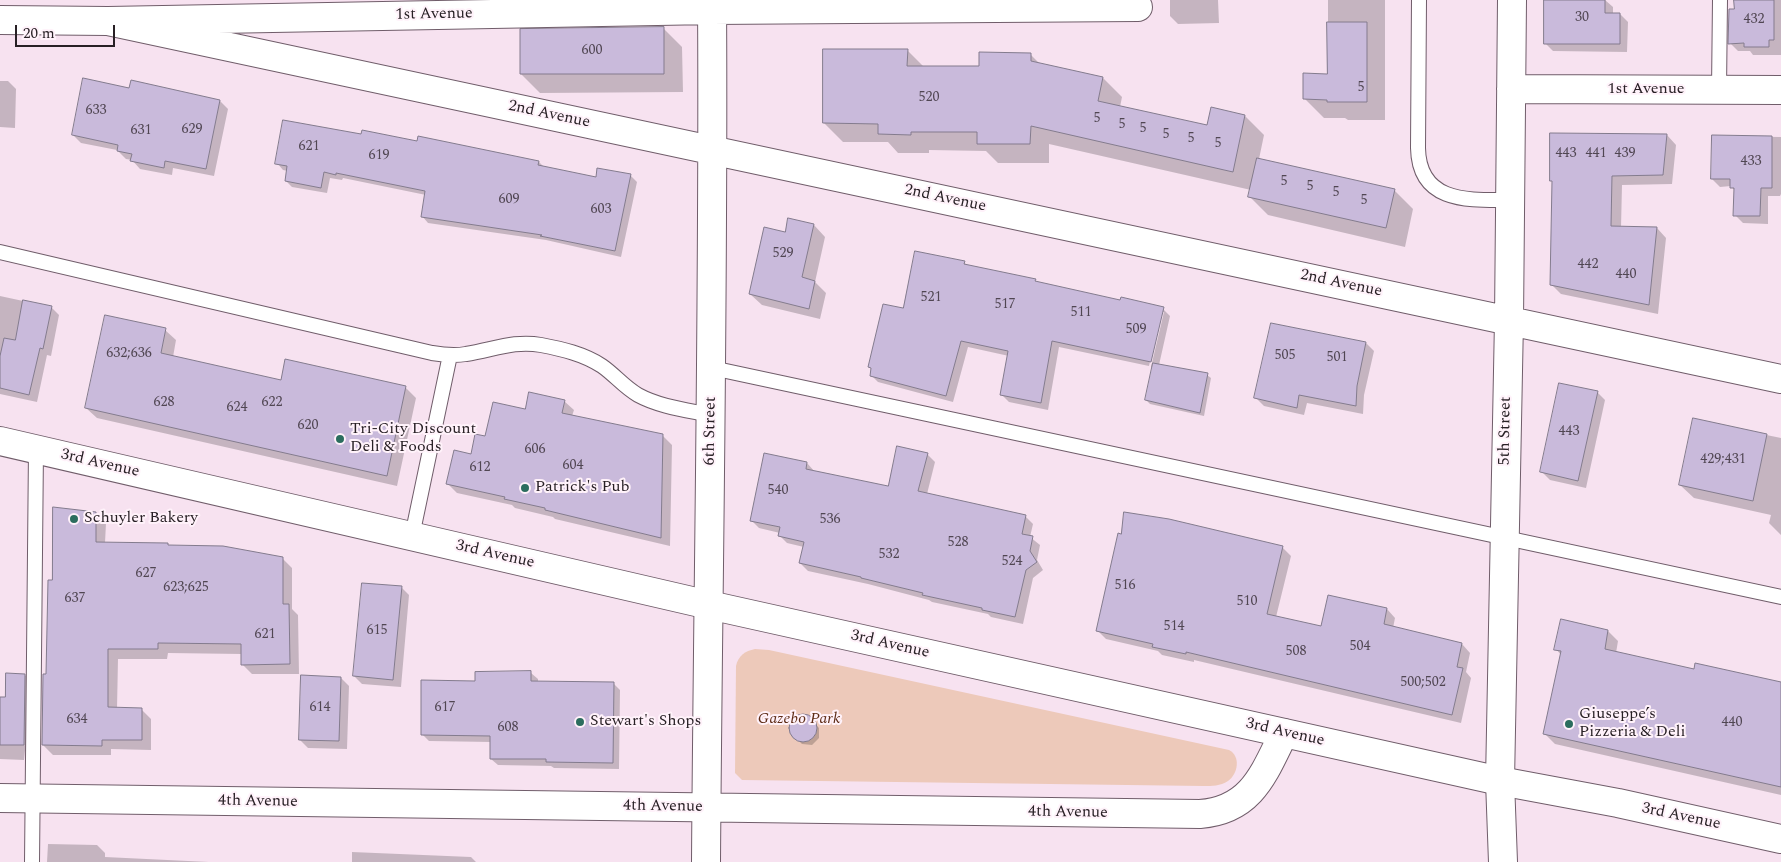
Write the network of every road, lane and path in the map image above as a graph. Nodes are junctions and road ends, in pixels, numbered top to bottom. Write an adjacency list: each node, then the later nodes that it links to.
1 (1419, 0): 12 (lane)
2 (1512, 0): 8 (street, 5th Street)
3 (1720, 0): 9 (lane)
4 (712, 5): 5 (street, 1st Avenue); 7 (street, 1st Avenue); 11 (street, 6th Street)
5 (1138, 8)
6 (0, 20): 7 (street, 1st Avenue)
7 (108, 21): 11 (street, 2nd Avenue)
8 (1511, 89): 9 (street, 1st Avenue); 12 (street, 5th Street)
9 (1719, 90): 10 (street, 1st Avenue)
10 (1781, 90)
11 (713, 150): 14 (street, 2nd Avenue); 16 (street, 6th Street)
12 (1510, 200): 14 (street, 5th Street)
13 (0, 252): 15 (lane)
14 (1509, 320): 17 (street, 2nd Avenue); 22 (street, 5th Street)
15 (450, 355): 18 (lane); 21 (lane)
16 (712, 368): 18 (street, 6th Street); 22 (lane)
17 (1781, 379)
18 (711, 416): 24 (street, 6th Street)
19 (0, 441): 20 (street, 3rd Avenue)
20 (36, 449): 21 (street, 3rd Avenue); 28 (lane)
21 (412, 536): 24 (street, 3rd Avenue)
22 (1504, 537): 23 (lane); 26 (street, 5th Street)
23 (1781, 597)
24 (709, 605): 25 (street, 3rd Avenue); 29 (street, 6th Street)
25 (1284, 733): 26 (street, 3rd Avenue); 29 (street, 4th Avenue)
26 (1500, 781): 30 (street, 3rd Avenue); 33 (street, 5th Street)
27 (0, 798): 28 (street, 4th Avenue)
28 (33, 799): 29 (street, 4th Avenue); 31 (lane)
29 (706, 808): 32 (street, 6th Street)
30 (1781, 839)
31 (32, 862)
32 (706, 862)
33 (1503, 862)

